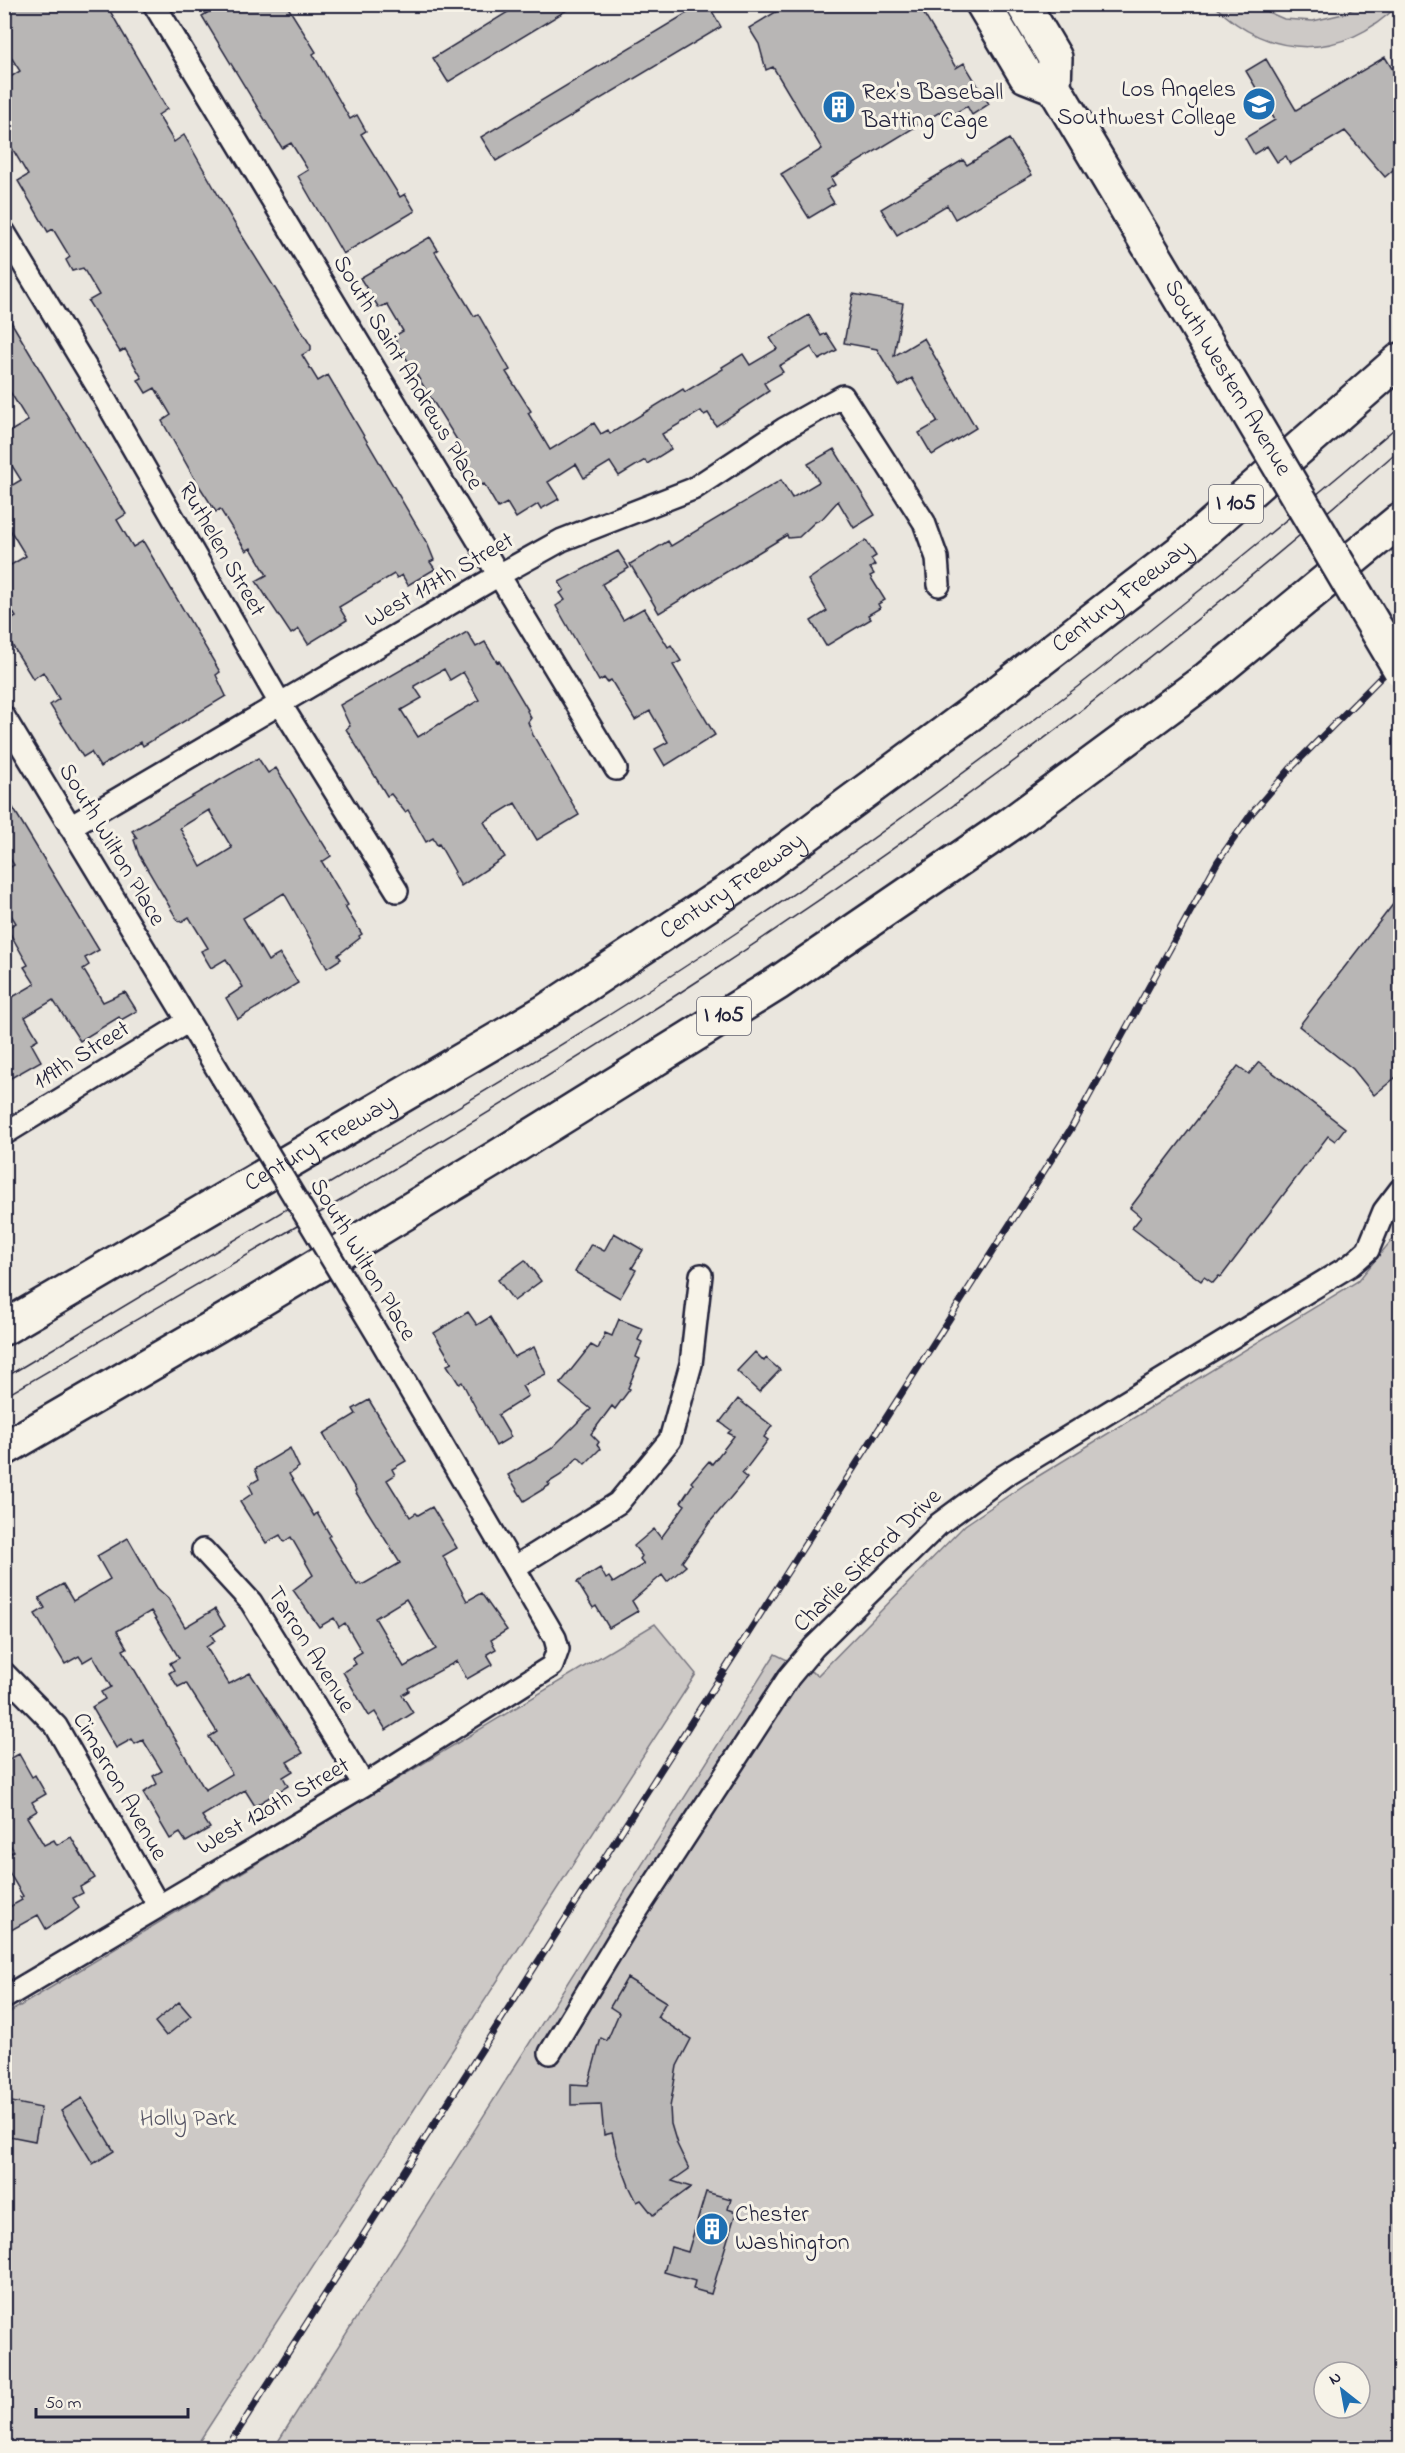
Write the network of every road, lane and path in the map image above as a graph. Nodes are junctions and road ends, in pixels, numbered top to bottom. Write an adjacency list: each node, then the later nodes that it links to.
1 (154, 4): 8 (street, South Saint Andrews Place)
2 (983, 4): 4 (main road)
3 (1023, 4): 4 (main road)
4 (1054, 87): 10 (main road, South Western Avenue, bridge)
5 (4, 232): 11 (street, Ruthelen Street)
6 (1401, 360): 20 (main road, Century Freeway / I 105)
7 (1401, 520): 21 (main road, I 105)
8 (499, 575): 9 (street, West 117th Street); 11 (street, West 117th Street); 13 (street, South Saint Andrews Place)
9 (939, 585)
10 (1401, 669)
11 (281, 705): 14 (street, West 117th Street); 15 (street, Ruthelen Street)
12 (4, 717): 14 (street, South Wilton Place)
13 (616, 769)
14 (70, 827): 16 (street, South Wilton Place)
15 (397, 891)
16 (187, 1022): 17 (street, 119th Street); 23 (street, South Wilton Place, bridge)
17 (4, 1134)
18 (1401, 1190): 29 (street, Charlie Sifford Drive)
19 (701, 1275): 23 (street)
20 (4, 1328)
21 (4, 1449)
22 (203, 1550): 26 (street, Tarron Avenue)
23 (515, 1567): 24 (street, South Wilton Place)
24 (558, 1649): 26 (street, West 120th Street)
25 (4, 1673): 27 (street, Cimarron Avenue)
26 (364, 1785): 27 (street, West 120th Street)
27 (158, 1905): 28 (street, West 120th Street)
28 (4, 1998)
29 (549, 2053)

